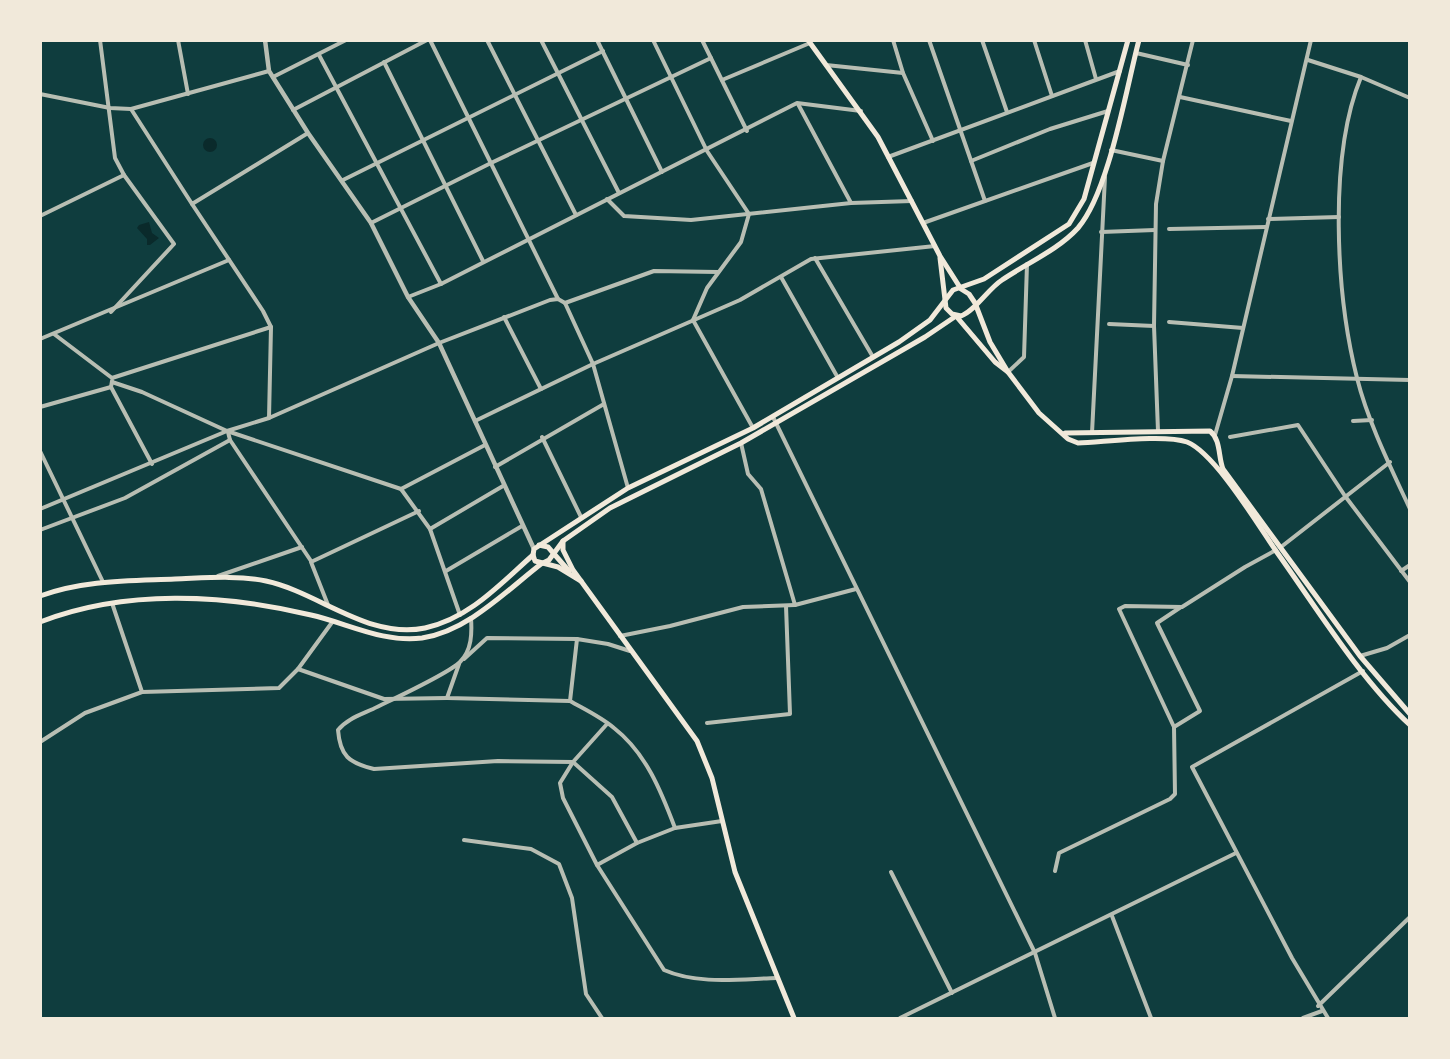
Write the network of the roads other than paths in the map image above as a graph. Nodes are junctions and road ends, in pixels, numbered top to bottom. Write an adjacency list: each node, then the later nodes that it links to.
1 (100, 40): 47 (street)
2 (178, 40): 40 (street)
3 (265, 40): 29 (street)
4 (346, 40): 23 (street)
5 (428, 40): 26 (street); 53 (street)
6 (487, 40): 41 (street)
7 (542, 40): 32 (street)
8 (597, 40): 21 (street)
9 (653, 40): 33 (street)
10 (702, 40): 24 (street)
11 (893, 40): 31 (street)
12 (929, 40): 57 (street)
13 (982, 40): 52 (street)
14 (1034, 40): 42 (street)
15 (1085, 40): 36 (street)
16 (1128, 40): 30 (main road)
17 (1139, 40): 22 (main road)
18 (1193, 40): 28 (street)
19 (1311, 40): 25 (street)
20 (809, 42): 27 (main road); 37 (street)
21 (603, 51): 32 (street); 44 (street)
22 (1136, 53): 28 (street); 62 (main road)
23 (319, 55): 34 (street); 38 (street)
24 (711, 58): 33 (street); 37 (street)
25 (1308, 60): 35 (street); 55 (street)
26 (384, 62): 38 (street); 59 (street)
27 (825, 65): 31 (street); 51 (main road)
28 (1188, 65): 43 (street)
29 (269, 71): 34 (street); 40 (street)
30 (1120, 71): 36 (street); 50 (main road)
31 (903, 73): 61 (street)
32 (558, 74): 41 (street); 54 (street)
33 (670, 76): 44 (street); 63 (street)
34 (273, 77): 49 (street)
35 (1361, 77): 45 (street); 85 (street)
36 (1096, 79): 42 (street)
37 (722, 80): 56 (street)
38 (338, 87): 49 (street); 67 (street)
39 (40, 94): 47 (street)
40 (188, 94): 48 (street)
41 (514, 95): 53 (street); 60 (street)
42 (1052, 96): 52 (street)
43 (1180, 97): 55 (street); 66 (street)
44 (626, 98): 54 (street); 70 (street)
45 (1410, 98)
46 (797, 103): 51 (street); 56 (street); 79 (street)
47 (110, 108): 48 (street); 72 (street)
48 (131, 109): 80 (street)
49 (293, 110): 58 (street)
50 (1109, 111): 65 (street); 69 (main road)
51 (862, 112): 64 (main road)
52 (1006, 112): 57 (street)
53 (468, 117): 59 (street); 68 (street)
54 (582, 119): 60 (street); 75 (street)
55 (1292, 121): 86 (street)
56 (747, 131): 63 (street)
57 (960, 131): 61 (street); 65 (street)
58 (308, 133): 73 (street); 80 (street)
59 (424, 139): 67 (street); 74 (street)
60 (537, 141): 68 (street); 83 (street)
61 (933, 141): 64 (street)
62 (1110, 150): 66 (street); 71 (main road)
63 (707, 152): 70 (street); 82 (street)
64 (888, 157): 77 (main road)
65 (971, 161): 78 (street)
66 (1163, 161): 91 (street)
67 (376, 162): 73 (street); 81 (street)
68 (491, 162): 74 (street); 93 (street)
69 (1094, 163): 78 (street); 103 (main road)
70 (662, 172): 75 (street)
71 (1106, 174): 92 (street); 99 (main road)
72 (124, 175): 84 (street); 109 (street)
73 (343, 180): 87 (street)
74 (446, 185): 81 (street); 98 (street)
75 (619, 193): 76 (street)
76 (607, 199): 82 (street); 83 (street)
77 (913, 201): 79 (street); 88 (main road)
78 (985, 201): 88 (street)
79 (851, 203): 82 (street)
80 (192, 204): 97 (street)
81 (400, 210): 87 (street); 102 (street)
82 (749, 214): 100 (street)
83 (576, 215): 93 (street)
84 (40, 216)
85 (1339, 217): 86 (street); 126 (street)
86 (1268, 219): 89 (street)
87 (371, 223): 104 (street)
88 (923, 223): 94 (main road)
89 (1266, 227): 90 (street); 117 (street)
90 (1169, 229)
91 (1155, 230): 92 (street); 115 (street)
92 (1101, 232): 141 (street)
93 (529, 239): 98 (street); 105 (street)
94 (935, 246): 95 (main road); 96 (street)
95 (940, 256): 103 (main road); 106 (main road)
96 (815, 258): 101 (street); 121 (street)
97 (229, 260): 109 (street); 116 (street)
98 (483, 261): 102 (street)
99 (1026, 264): 108 (main road); 123 (street)
100 (718, 272): 107 (street); 112 (street)
101 (782, 277): 112 (street); 125 (street)
102 (441, 284): 104 (street)
103 (961, 289): 106 (main road); 108 (main road)
104 (408, 297): 120 (street)
105 (558, 300): 107 (street); 110 (street)
106 (945, 300): 111 (main road); 121 (main road)
107 (566, 303): 122 (street)
108 (975, 303): 111 (main road); 123 (main road)
109 (111, 312): 118 (street)
110 (504, 316): 120 (street); 129 (street)
111 (956, 316): 123 (main road); 133 (main road)
112 (693, 320): 122 (street); 137 (street)
113 (1169, 322): 117 (street)
114 (1109, 324): 115 (street)
115 (1154, 326): 139 (street)
116 (271, 327): 128 (street); 132 (street)
117 (1243, 328): 124 (street)
118 (54, 334): 119 (street); 128 (street)
119 (40, 339)
120 (439, 343): 132 (street); 135 (street)
121 (873, 357): 125 (main road)
122 (593, 364): 129 (street); 130 (street)
123 (1008, 372): 140 (main road)
124 (1232, 376): 126 (street); 142 (street)
125 (838, 378): 133 (main road)
126 (1357, 379): 127 (street); 134 (street)
127 (1410, 380)
128 (112, 382): 131 (street); 138 (street); 153 (street)
129 (541, 389): 135 (street)
130 (604, 404): 143 (street); 156 (street)
131 (40, 407)
132 (269, 418): 138 (street)
133 (774, 420): 137 (main road); 147 (main road); 183 (street)
134 (1372, 420): 136 (street); 152 (street)
135 (475, 421): 148 (street)
136 (1353, 421)
137 (753, 428): 156 (main road)
138 (227, 431): 145 (street); 153 (street); 157 (street)
139 (1158, 431): 141 (main road); 142 (main road); 146 (main road)
140 (1065, 433): 141 (main road); 146 (main road)
141 (1092, 433)
142 (1215, 435): 149 (main road)
143 (542, 437): 154 (street); 164 (street)
144 (1230, 437): 158 (street)
145 (230, 440): 163 (street); 169 (street)
146 (1158, 440): 151 (main road)
147 (741, 442): 168 (main road); 187 (street)
148 (485, 445): 154 (street); 157 (street)
149 (1218, 448): 151 (main road); 170 (main road)
150 (40, 450): 159 (street)
151 (1203, 453): 170 (main road)
152 (1390, 462): 158 (street); 161 (street)
153 (152, 464): 159 (street)
154 (495, 467): 155 (street)
155 (503, 486): 165 (street); 166 (street)
156 (628, 488): 164 (main road)
157 (401, 489): 162 (street)
158 (1345, 496): 170 (street); 177 (street)
159 (63, 500): 160 (street); 163 (street)
160 (40, 509)
161 (1410, 509)
162 (420, 512): 166 (street); 173 (street)
163 (72, 517): 167 (street); 181 (street)
164 (581, 517): 171 (main road)
165 (522, 526): 171 (street); 176 (street)
166 (430, 529): 176 (street)
167 (40, 530)
168 (564, 541): 172 (main road); 180 (main road)
169 (302, 547): 173 (street); 179 (street)
170 (1279, 549): 189 (street); 198 (main road); 201 (main road)
171 (535, 550): 172 (main road); 174 (main road); 190 (main road)
172 (553, 553): 174 (main road); 178 (main road)
173 (311, 562): 186 (street)
174 (541, 564): 178 (main road); 191 (main road)
175 (1410, 565): 177 (street)
176 (446, 571): 190 (street)
177 (1401, 571): 182 (street)
178 (574, 577): 180 (main road)
179 (212, 578): 181 (main road); 186 (main road)
180 (581, 581): 194 (main road)
181 (103, 582): 184 (main road)
182 (1410, 582)
183 (857, 589): 187 (street); 223 (street)
184 (40, 596)
185 (112, 603): 192 (main road); 193 (main road); 202 (street)
186 (328, 605): 190 (main road)
187 (795, 605): 188 (street)
188 (786, 606): 194 (street); 207 (street)
189 (1182, 607): 210 (street); 210 (street)
190 (460, 615)
191 (471, 618): 192 (main road); 199 (street)
192 (333, 621): 200 (street)
193 (40, 622)
194 (619, 636): 197 (main road)
195 (1410, 636): 198 (street)
196 (577, 639): 197 (street); 199 (street); 205 (street)
197 (631, 651): 213 (main road)
198 (1360, 656): 206 (main road)
199 (460, 663): 203 (street); 204 (street)
200 (298, 669): 202 (street); 204 (street)
201 (1363, 671): 209 (main road); 217 (street)
202 (142, 692): 211 (street)
203 (447, 698): 204 (street); 205 (street)
204 (394, 699): 212 (street)
205 (570, 701): 208 (street)
206 (1410, 714)
207 (707, 723)
208 (607, 724): 212 (street); 214 (street)
209 (1410, 725)
210 (1174, 727): 219 (street)
211 (40, 742)
212 (573, 762): 216 (street); 218 (street)
213 (722, 821): 214 (street); 224 (main road)
214 (675, 828): 216 (street)
215 (464, 840): 228 (street)
216 (637, 843): 218 (street)
217 (1236, 853): 221 (street); 226 (street)
218 (597, 865): 224 (street)
219 (1054, 871)
220 (891, 872): 225 (street)
221 (1112, 916): 223 (street); 232 (street)
222 (1410, 917): 226 (street)
223 (1035, 953): 225 (street); 231 (street)
224 (777, 978): 229 (main road)
225 (952, 993): 230 (street)
226 (1318, 1006): 227 (street)
227 (1322, 1011): 233 (street); 234 (street)
228 (602, 1018)
229 (794, 1018)
230 (900, 1018)
231 (1055, 1018)
232 (1151, 1018)
233 (1303, 1018)
234 (1328, 1018)

